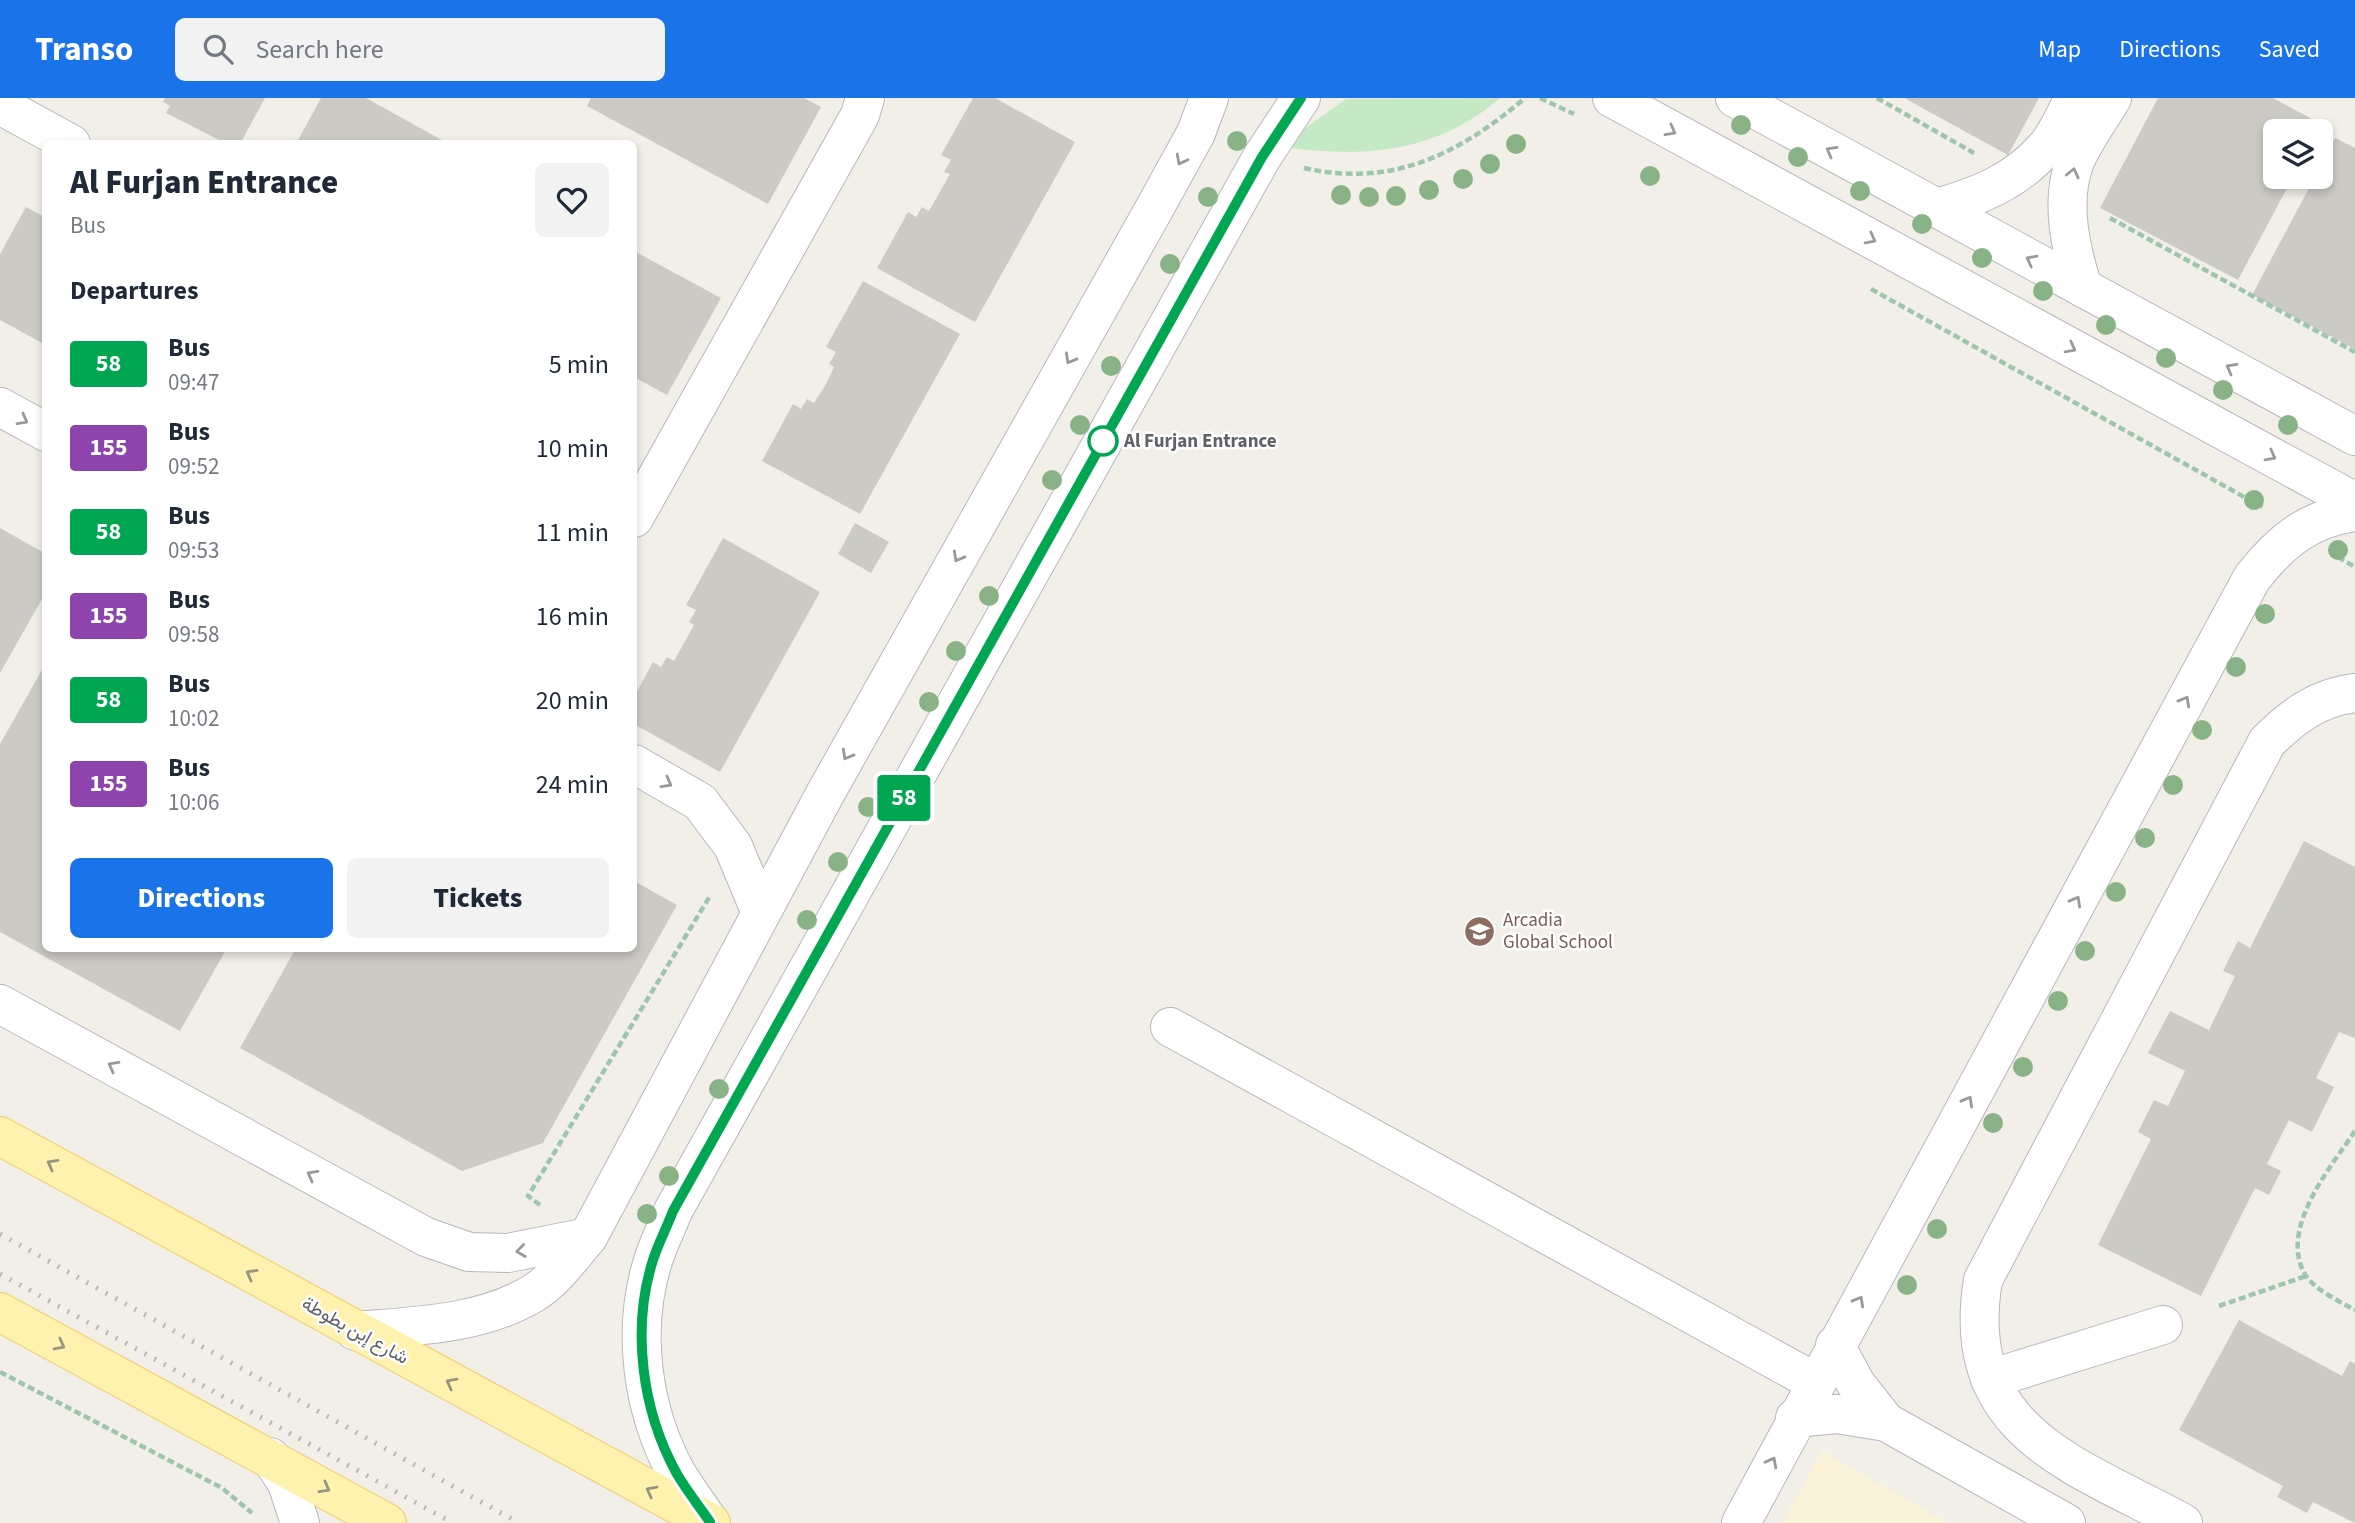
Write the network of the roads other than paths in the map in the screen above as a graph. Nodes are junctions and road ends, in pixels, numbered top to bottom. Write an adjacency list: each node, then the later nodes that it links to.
1 (865, 98): 15 (street)
2 (1209, 98): 21 (street, one-way to 21)
3 (1301, 98): 38 (street)
4 (1612, 98): 16 (street, one-way to 16)
5 (1734, 98): 10 (street, one-way to 5)
6 (2074, 98): 10 (street)
7 (2112, 98): 11 (street, one-way to 7)
8 (13, 106): 9 (street)
9 (65, 140)
10 (1936, 208): 11 (street, one-way to 10)
11 (2083, 288): 14 (street, one-way to 11)
12 (0, 407): 13 (street, one-way to 13)
13 (42, 430)
14 (2355, 436)
15 (647, 462): 17 (street)
16 (2355, 502)
17 (637, 505)
18 (2355, 512): 29 (street, one-way to 18)
19 (2355, 693): 30 (street)
20 (637, 766): 21 (street, one-way to 21)
21 (761, 913): 25 (street)
22 (0, 1004): 25 (street, one-way to 22)
23 (1170, 1027): 31 (street)
24 (0, 1136): 28 (main road, شارع إبن بطوطة, one-way to 24)
25 (588, 1237): 28 (street)
26 (0, 1312): 34 (main road, one-way to 34)
27 (2163, 1325): 30 (street)
28 (355, 1331): 38 (main road, شارع إبن بطوطة, one-way to 28)
29 (1835, 1345): 31 (street); 33 (street)
30 (1990, 1379): 41 (street)
31 (1815, 1382): 32 (street)
32 (1795, 1418): 33 (street); 39 (street, one-way to 32)
33 (1886, 1422): 35 (street)
34 (270, 1457): 36 (street); 37 (main road, one-way to 37)
35 (2020, 1512): 40 (street)
36 (300, 1523)
37 (387, 1523)
38 (711, 1523)
39 (1741, 1523)
40 (2066, 1523)
41 (2183, 1523)

